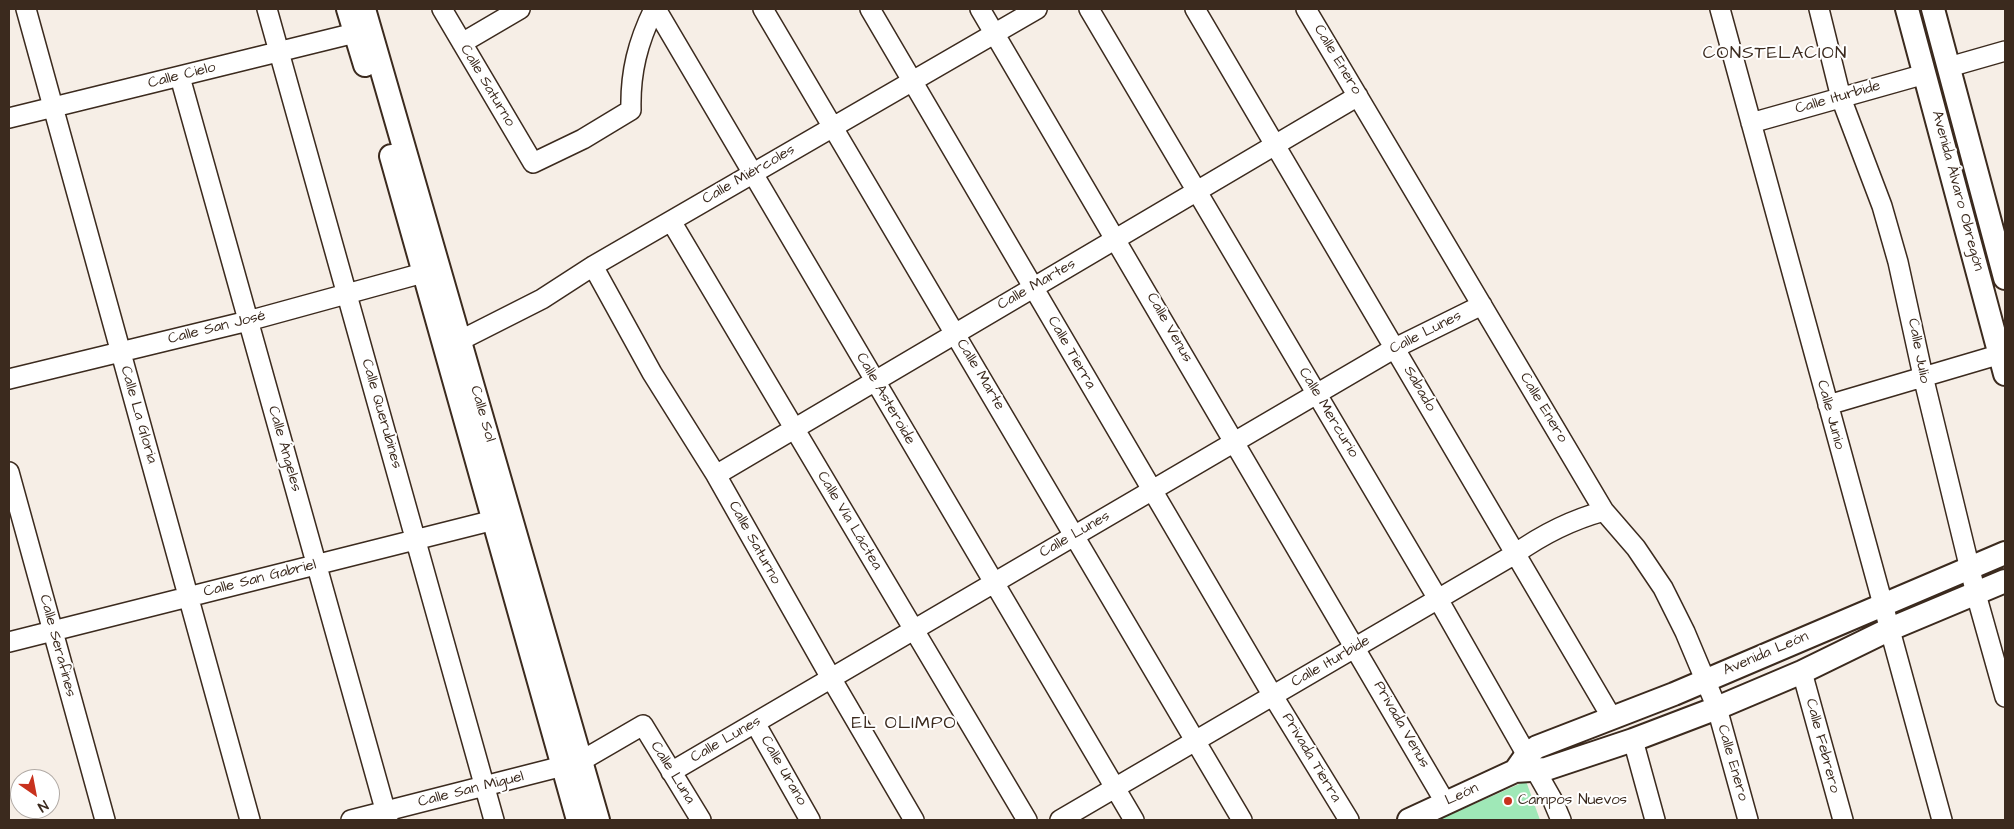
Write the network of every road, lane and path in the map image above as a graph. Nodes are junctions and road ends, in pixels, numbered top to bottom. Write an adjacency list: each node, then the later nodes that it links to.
1 (26, 9): 30 (street, Calle La Gloria)
2 (267, 9): 23 (street, Calle Querubines)
3 (348, 9): 19 (street, Calle Sol)
4 (364, 9): 47 (street, Calle Sol)
5 (442, 9): 21 (street, Calle Saturno)
6 (520, 9): 21 (street)
7 (655, 9): 21 (street, Calle Saturno); 35 (street, Calle Asteroide)
8 (763, 9): 33 (street, Calle Marte)
9 (870, 9): 27 (street, Calle Tierra)
10 (980, 9): 20 (street, Calle Venus)
11 (1037, 9): 20 (street, Calle Miércoles)
12 (1089, 9): 36 (street, Calle Mercurio)
13 (1196, 9): 34 (street, Sabado)
14 (1306, 9): 28 (street, Calle Enero)
15 (1720, 9): 32 (street, Calle Junio)
16 (1818, 9): 29 (street, Calle Julio)
17 (1907, 9): 25 (street, Avenida Álvaro Obregón)
18 (1933, 9): 24 (street, Avenida Álvaro Obregón)
19 (355, 33): 23 (street, Calle Cielo); 40 (street, Calle Sol)
20 (994, 34): 27 (street, Calle Miércoles); 38 (street, Calle Venus)
21 (462, 43)
22 (2005, 51): 24 (street)
23 (279, 52): 26 (street, Calle Cielo); 43 (street, Calle Querubines)
24 (1948, 67): 41 (street, Avenida Álvaro Obregón)
25 (1925, 74): 29 (street, Calle Iturbide); 50 (street, Avenida Álvaro Obregón)
26 (180, 77): 30 (street, Calle Cielo); 45 (street, Calle Ángeles)
27 (912, 81): 33 (street, Calle Miércoles); 42 (street, Calle Tierra)
28 (1358, 96): 34 (street, Calle Martes); 44 (street, Calle Enero)
29 (1841, 98): 32 (street, Calle Iturbide); 51 (street, Calle Julio)
30 (52, 108): 31 (street, Calle Cielo); 49 (street, Calle La Gloria)
31 (9, 118)
32 (1751, 123): 55 (street, Calle Junio)
33 (833, 127): 35 (street, Calle Miércoles); 46 (street, Calle Marte)
34 (1275, 144): 36 (street, Calle Martes); 48 (street, Sabado)
35 (753, 173): 37 (street, Calle Miércoles); 53 (street, Calle Asteroide)
36 (1196, 191): 38 (street, Calle Martes); 54 (street, Calle Mercurio)
37 (671, 221): 39 (street, Calle Miércoles); 56 (street, Calle Vía Láctea)
38 (1116, 238): 42 (street, Calle Martes); 57 (street, Calle Venus)
39 (593, 266): 47 (street, Calle Miércoles); 59 (street, Calle Saturno)
40 (424, 273): 43 (street, Calle San José); 62 (street, Calle Sol)
41 (2005, 278)
42 (1033, 287): 46 (street, Calle Martes); 60 (street, Calle Tierra)
43 (347, 294): 45 (street, Calle San José); 64 (street, Calle Querubines)
44 (1482, 305): 48 (street, Calle Lunes); 61 (street, Calle Enero)
45 (248, 321): 49 (street, Calle San José); 67 (street, Calle Ángeles)
46 (955, 333): 53 (street, Calle Martes); 63 (street, Calle Marte)
47 (461, 340): 62 (street, Calle Sol)
48 (1395, 348): 54 (street, Calle Lunes); 66 (street, Sabado)
49 (120, 353): 52 (street, Calle San José); 72 (street, Calle La Gloria)
50 (2003, 364): 51 (street)
51 (1923, 376): 55 (street); 68 (street, Calle Julio)
52 (9, 379)
53 (875, 381): 56 (street, Calle Martes); 70 (street, Calle Asteroide)
54 (1316, 394): 57 (street, Calle Lunes); 73 (street, Calle Mercurio)
55 (1828, 405): 74 (street, Calle Junio)
56 (794, 429): 59 (street, Calle Martes); 75 (street, Calle Vía Láctea)
57 (1235, 441): 60 (street, Calle Lunes); 79 (street, Calle Venus)
58 (9, 472): 77 (street, Calle Serafines)
59 (716, 475): 81 (street, Calle Saturno)
60 (1152, 490): 63 (street, Calle Lunes); 83 (street, Calle Tierra)
61 (1604, 511): 66 (street, Calle Iturbide); 82 (street, Calle Enero)
62 (503, 518): 64 (street, Calle San Gabriel); 91 (street, Calle Sol)
63 (1074, 535): 70 (street, Calle Lunes); 90 (street, Calle Marte)
64 (416, 540): 67 (street, Calle San Gabriel); 94 (street, Calle Querubines)
65 (2005, 553): 68 (street, Avenida León)
66 (1515, 554): 73 (street, Calle Iturbide); 86 (street, Sabado)
67 (316, 564): 72 (street, Calle San Gabriel); 97 (street, Calle Ángeles)
68 (1970, 568): 71 (street, Calle Julio); 74 (street, Avenida León)
69 (2005, 581): 71 (street, Avenida León)
70 (993, 583): 75 (street, Calle Lunes); 95 (street, Calle Asteroide)
71 (1976, 594): 76 (street, Avenida León); 84 (street, Calle Julio)
72 (188, 597): 77 (street, Calle San Gabriel); 99 (street, Calle La Gloria)
73 (1438, 600): 79 (street, Calle Iturbide); 92 (street, Calle Mercurio)
74 (1881, 604): 76 (street, Calle Junio); 82 (street, Avenida León)
75 (913, 630): 81 (street, Calle Lunes); 107 (street, Calle Vía Láctea)
76 (1888, 630): 80 (street, Avenida León); 117 (street, Calle Junio)
77 (53, 631): 78 (street, Calle San Gabriel); 98 (street, Calle Serafines)
78 (9, 642)
79 (1356, 647): 83 (street, Calle Iturbide); 96 (street, Privada Venus)
80 (1802, 672): 85 (street, Avenida León); 116 (street, Calle Febrero)
81 (830, 678): 87 (street, Calle Lunes); 106 (street, Calle Saturno)
82 (1704, 681): 85 (street, Calle Enero); 86 (street, Avenida León)
83 (1272, 696): 90 (street, Calle Iturbide); 111 (street, Privada Tierra)
84 (2005, 697)
85 (1717, 708): 89 (street, Avenida León); 115 (street, Calle Enero)
86 (1612, 718): 92 (street, Avenida León)
87 (755, 723): 93 (street, Calle Lunes); 105 (street, Calle Urano)
88 (642, 725): 91 (street, Calle San Miguel); 93 (street, Calle Luna)
89 (1633, 740): 92 (street, Avenida León); 114 (street)
90 (1196, 742): 95 (street, Calle Iturbide); 110 (street, Calle Marte)
91 (572, 764): 94 (street, Calle San Miguel); 102 (street, Calle Sol); 103 (street, Calle Sol)
92 (1526, 765): 96 (street, León); 113 (street, Calle Mercurio)
93 (671, 772): 104 (street, Calle Luna)
94 (485, 786): 97 (street, Calle San Miguel); 101 (street, Calle Querubines)
95 (1114, 789): 108 (street, Calle Iturbide); 109 (street, Calle Asteroide)
96 (1445, 802): 112 (street, León)
97 (387, 816): 100 (street, Calle San Miguel)
98 (105, 820)
99 (250, 820)
100 (351, 820)
101 (494, 820)
102 (578, 820)
103 (598, 820)
104 (701, 820)
105 (810, 820)
106 (914, 820)
107 (1027, 820)
108 (1060, 820)
109 (1134, 820)
110 (1242, 820)
111 (1349, 820)
112 (1409, 820)
113 (1561, 820)
114 (1655, 820)
115 (1748, 820)
116 (1842, 820)
117 (1942, 820)

